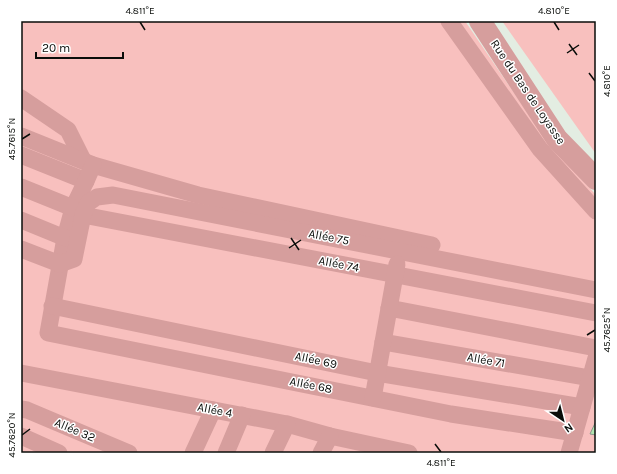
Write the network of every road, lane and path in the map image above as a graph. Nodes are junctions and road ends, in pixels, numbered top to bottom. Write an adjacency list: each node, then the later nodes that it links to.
1 (449, 21): 11 (lane)
2 (480, 21): 7 (street, Rue du Bas de Loyasse)
3 (21, 98): 6 (lane)
4 (21, 136): 6 (lane)
5 (21, 155): 8 (lane)
6 (88, 162): 8 (lane); 14 (lane)
7 (596, 179)
8 (86, 181): 10 (lane)
9 (21, 187): 10 (lane, Allée 74)
10 (78, 211): 13 (lane); 14 (lane, Allée 75); 16 (lane, Allée 75); 17 (lane, Allée 74)
11 (596, 211)
12 (21, 220): 13 (lane)
13 (65, 238): 16 (lane)
14 (400, 244): 17 (lane); 18 (lane)
15 (21, 249): 16 (lane)
16 (60, 264): 19 (lane)
17 (395, 275): 20 (lane); 21 (lane, Allée 74)
18 (596, 289)
19 (52, 306): 26 (lane, Allée 69); 28 (lane, Allée 68)
20 (389, 308): 22 (lane); 23 (lane)
21 (596, 313)
22 (383, 342): 26 (lane); 27 (lane, Allée 71)
23 (596, 348)
24 (596, 358): 27 (lane)
25 (21, 373): 31 (lane, Allée 4)
26 (377, 373): 28 (lane); 29 (lane, Allée 69)
27 (590, 378): 29 (lane)
28 (373, 398): 34 (lane, Allée 68)
29 (582, 407): 34 (lane)
30 (21, 409): 38 (lane, Allée 32)
31 (214, 410): 32 (lane, Allée 4); 39 (lane)
32 (242, 415): 33 (lane, Allée 4); 40 (lane)
33 (287, 424): 36 (lane, Allée 4); 41 (lane)
34 (575, 433): 44 (lane)
35 (21, 436): 37 (lane)
36 (330, 436): 42 (lane); 43 (lane, Allée 4)
37 (58, 453)
38 (129, 453)
39 (193, 453)
40 (226, 453)
41 (273, 453)
42 (321, 453)
43 (404, 453)
44 (569, 453)

